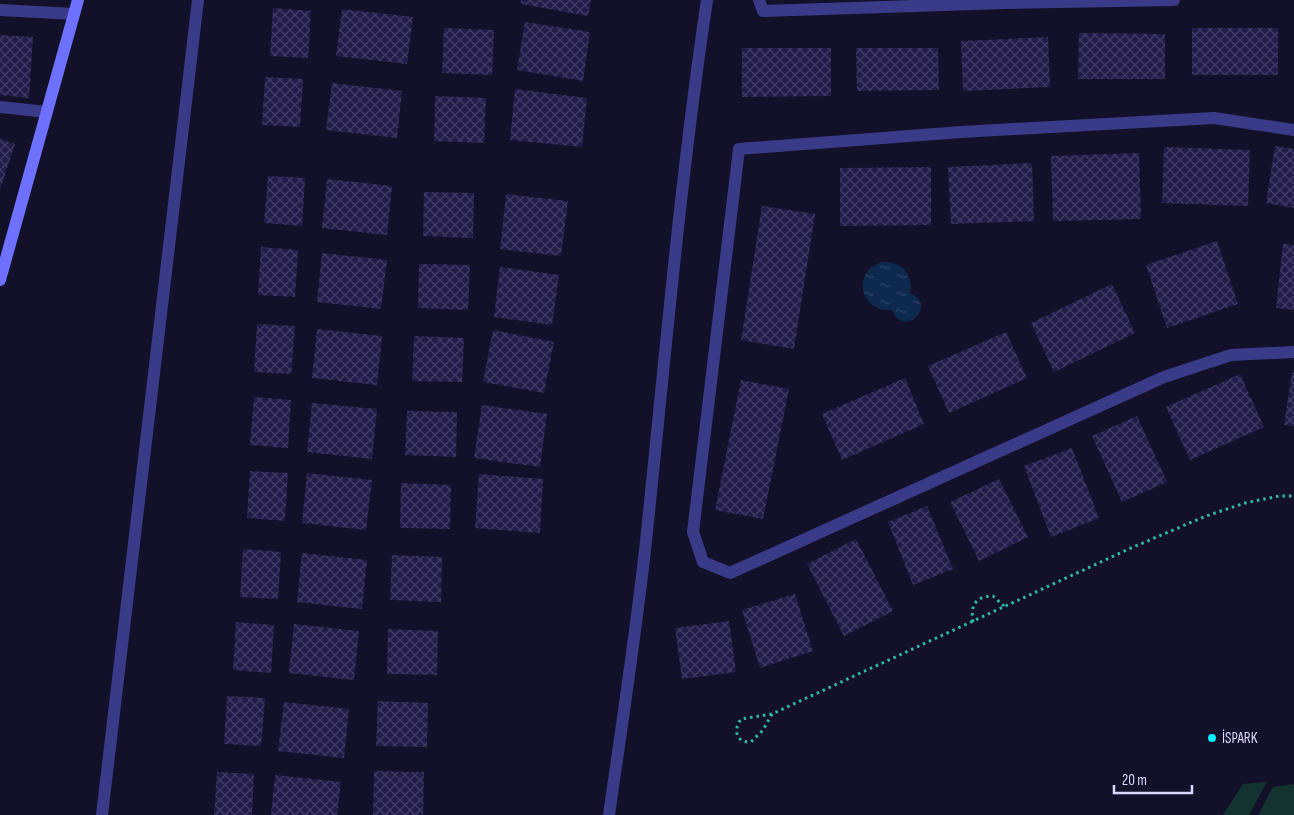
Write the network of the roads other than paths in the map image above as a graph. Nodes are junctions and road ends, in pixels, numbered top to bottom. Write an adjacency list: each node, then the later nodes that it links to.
1 (78, 0): 7 (street)
2 (198, 0): 13 (street)
3 (707, 0): 14 (street)
4 (759, 0): 5 (street)
5 (1174, 0)
6 (0, 10): 7 (street)
7 (74, 14): 9 (street)
8 (0, 107): 9 (street)
9 (47, 112): 11 (street)
10 (1294, 130): 12 (street)
11 (0, 280)
12 (1294, 352)
13 (102, 815)
14 (609, 815)

